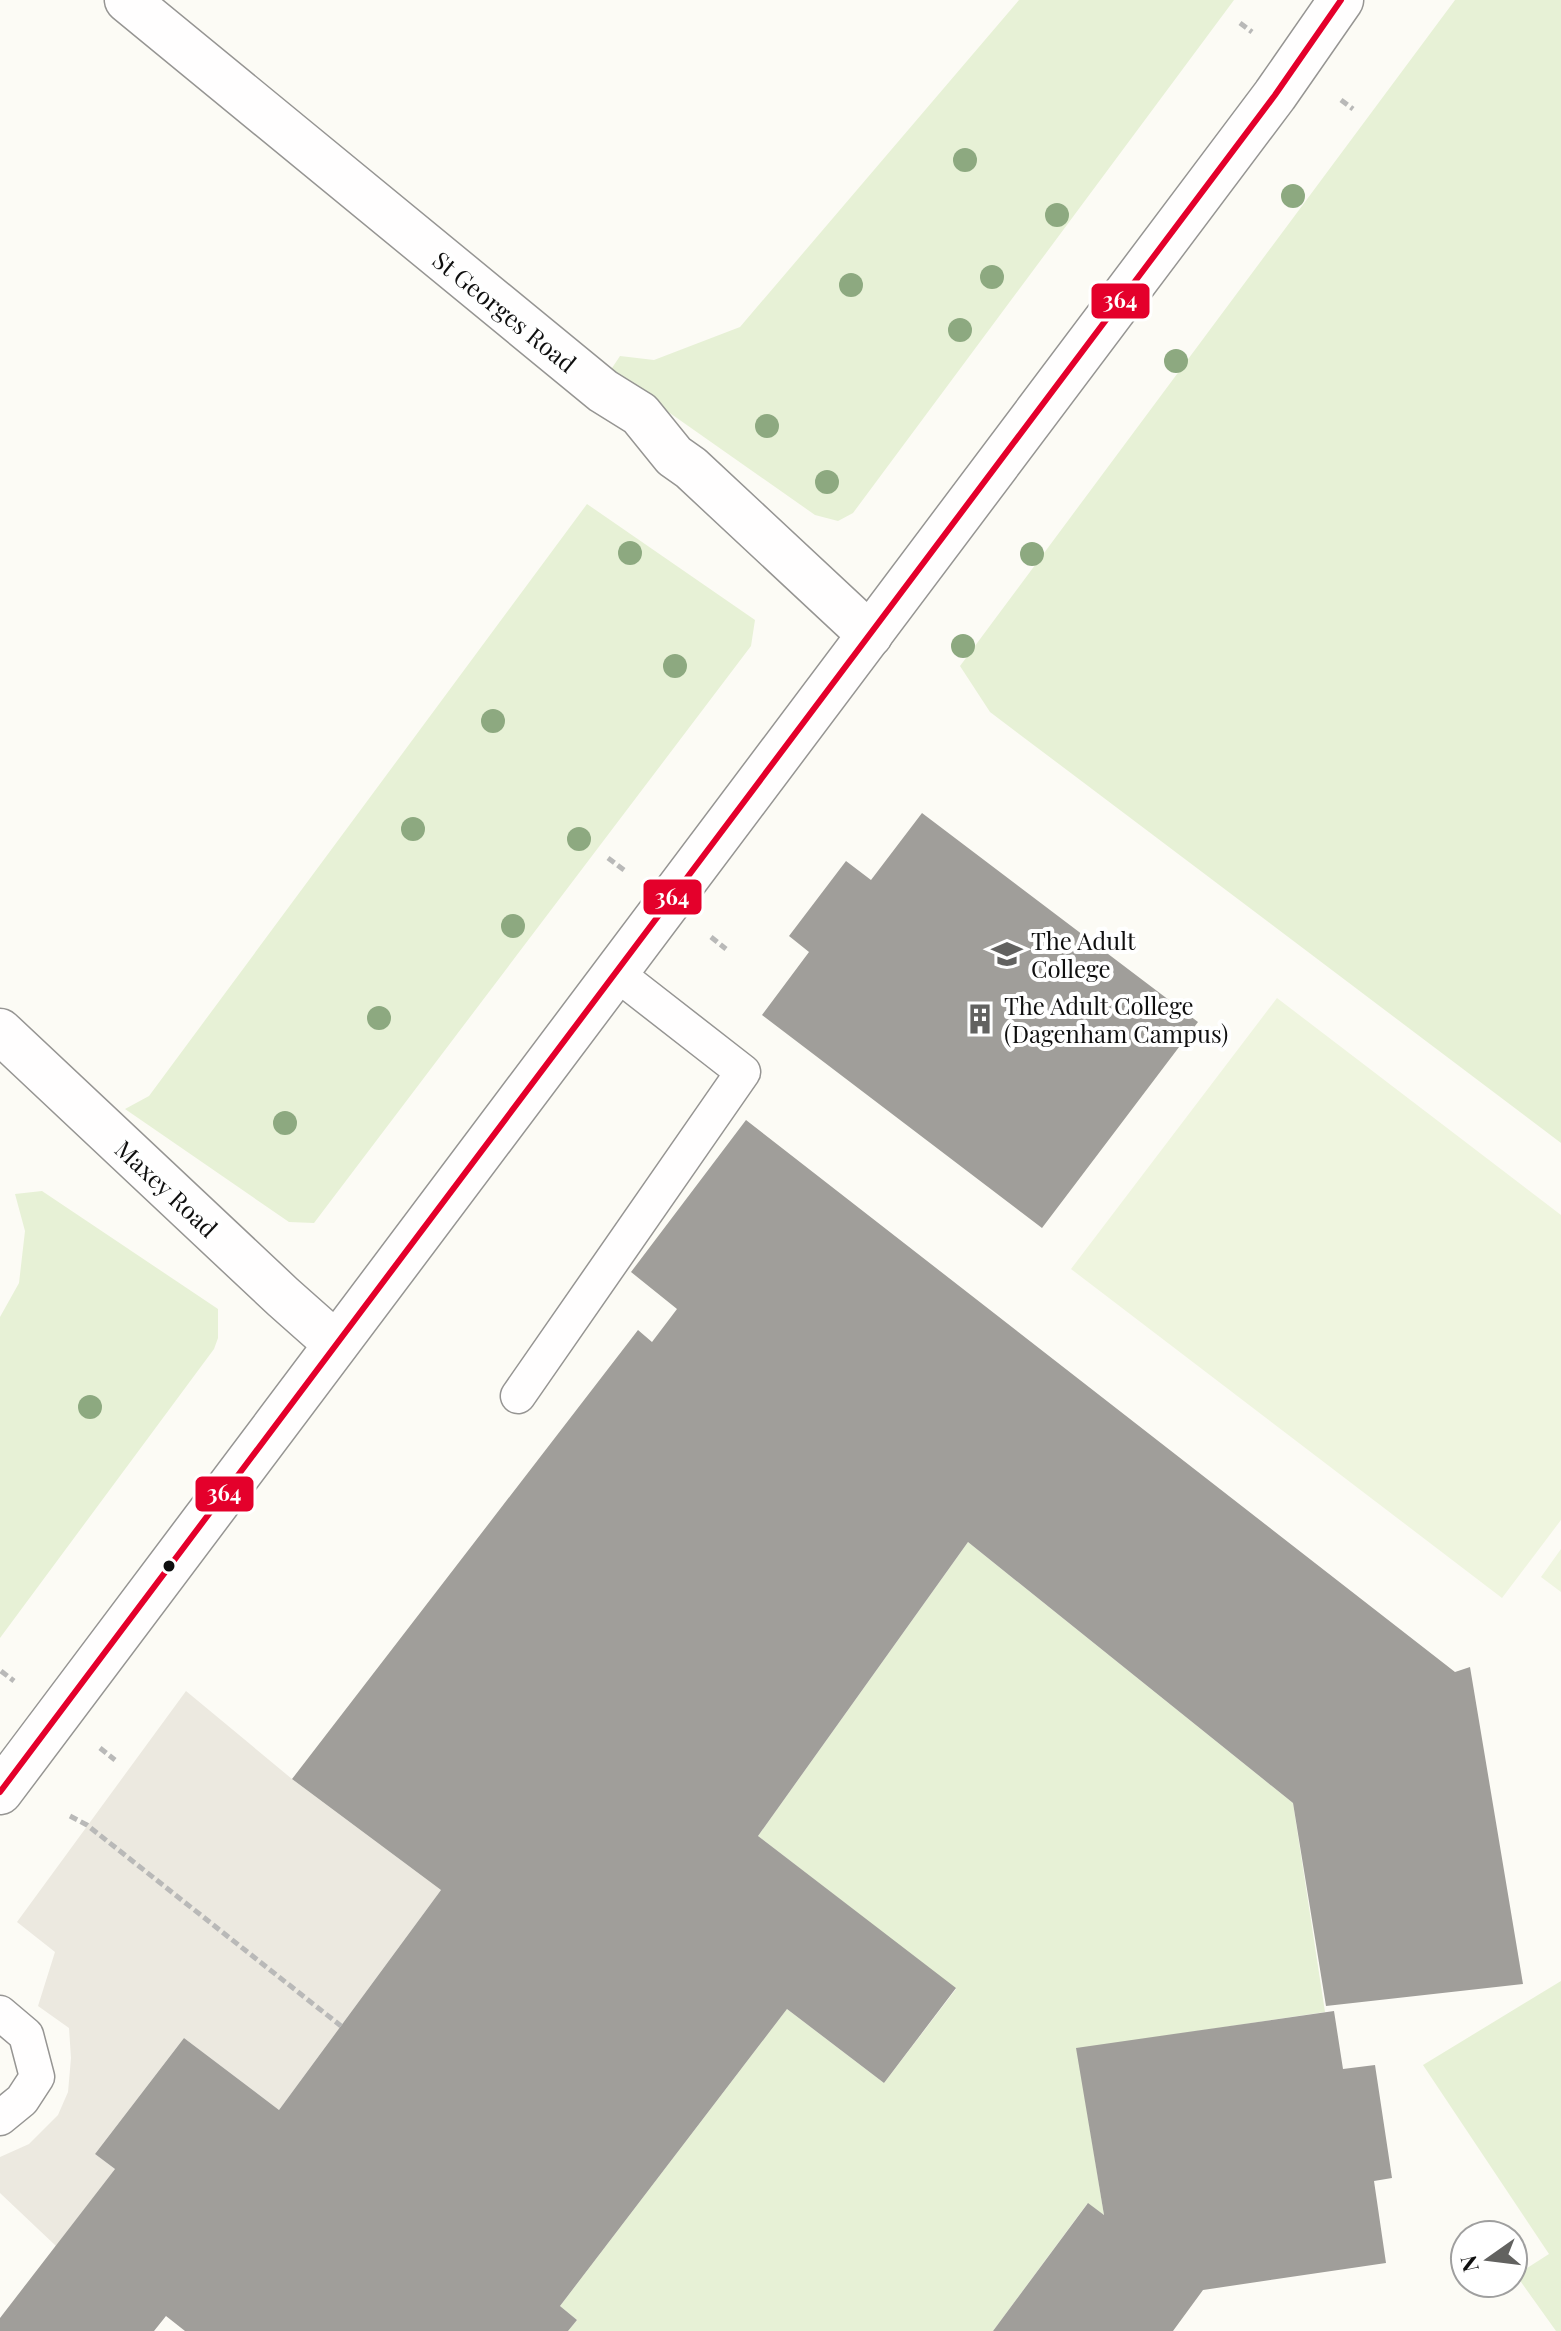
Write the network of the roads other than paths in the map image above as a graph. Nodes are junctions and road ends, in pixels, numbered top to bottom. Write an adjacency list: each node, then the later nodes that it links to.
1 (127, 0): 3 (street, St Georges Road)
2 (1341, 0): 3 (street)
3 (870, 635): 4 (street)
4 (616, 973): 6 (street); 7 (lane)
5 (0, 1031): 6 (street, Maxey Road)
6 (336, 1344): 8 (street)
7 (518, 1396)
8 (0, 1792)
9 (0, 2013): 10 (lane)
10 (0, 2118)

